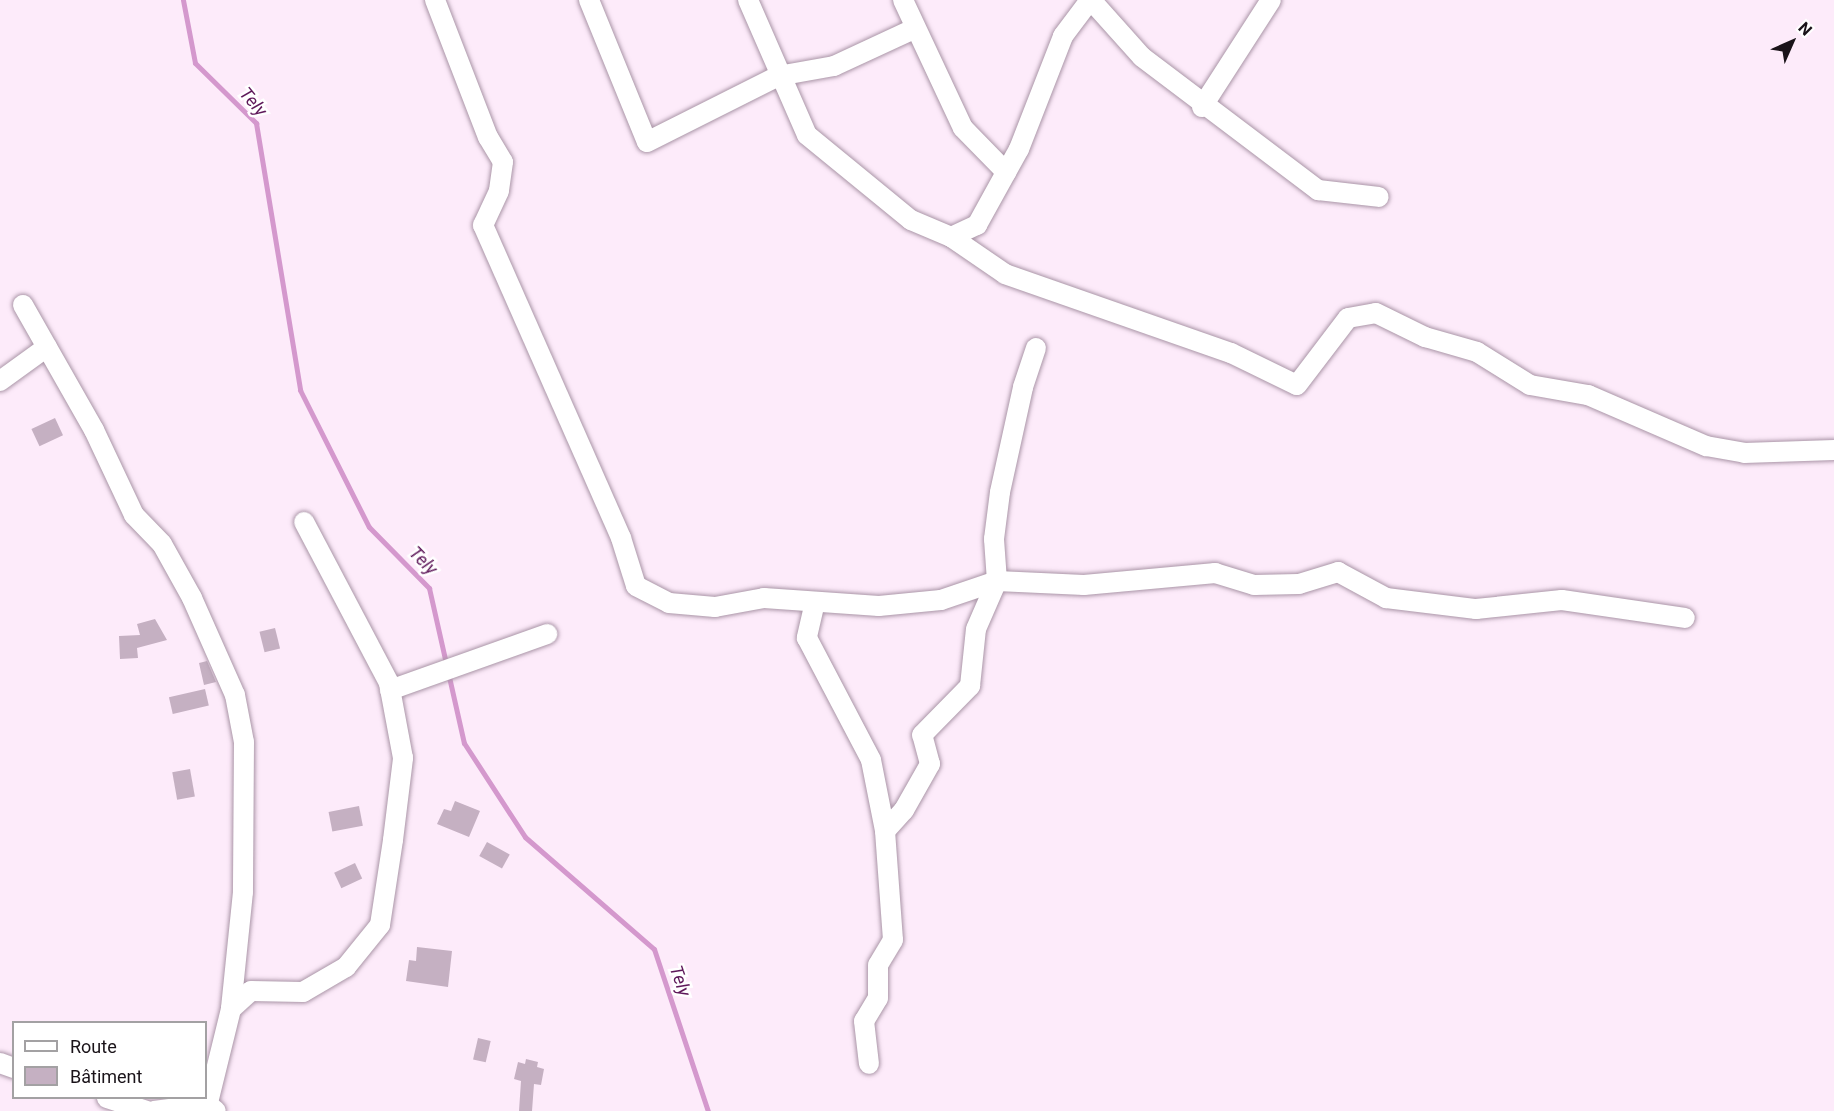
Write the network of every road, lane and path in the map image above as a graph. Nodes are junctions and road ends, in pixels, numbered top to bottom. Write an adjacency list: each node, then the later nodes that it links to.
1 (435, 0): 20 (street)
2 (589, 0): 8 (street)
3 (748, 0): 8 (street)
4 (903, 0): 7 (street)
5 (1090, 0): 9 (street); 10 (street)
6 (1271, 0): 9 (street)
7 (916, 28): 8 (street); 10 (street)
8 (778, 76): 12 (street)
9 (1202, 107): 11 (street)
10 (1006, 172): 12 (street)
11 (1379, 197)
12 (951, 237): 17 (street)
13 (23, 304): 14 (street)
14 (47, 347): 16 (street); 25 (street)
15 (1036, 348): 19 (street)
16 (0, 381)
17 (1834, 450)
18 (304, 522): 23 (street)
19 (997, 581): 20 (street); 21 (street); 24 (street)
20 (815, 602): 24 (street)
21 (1686, 618)
22 (547, 634): 23 (street)
23 (390, 690): 25 (street)
24 (885, 831): 26 (street)
25 (231, 1010): 28 (street)
26 (869, 1064)
27 (110, 1099): 29 (street)
28 (210, 1109): 30 (street)
29 (147, 1111)
30 (154, 1111)

